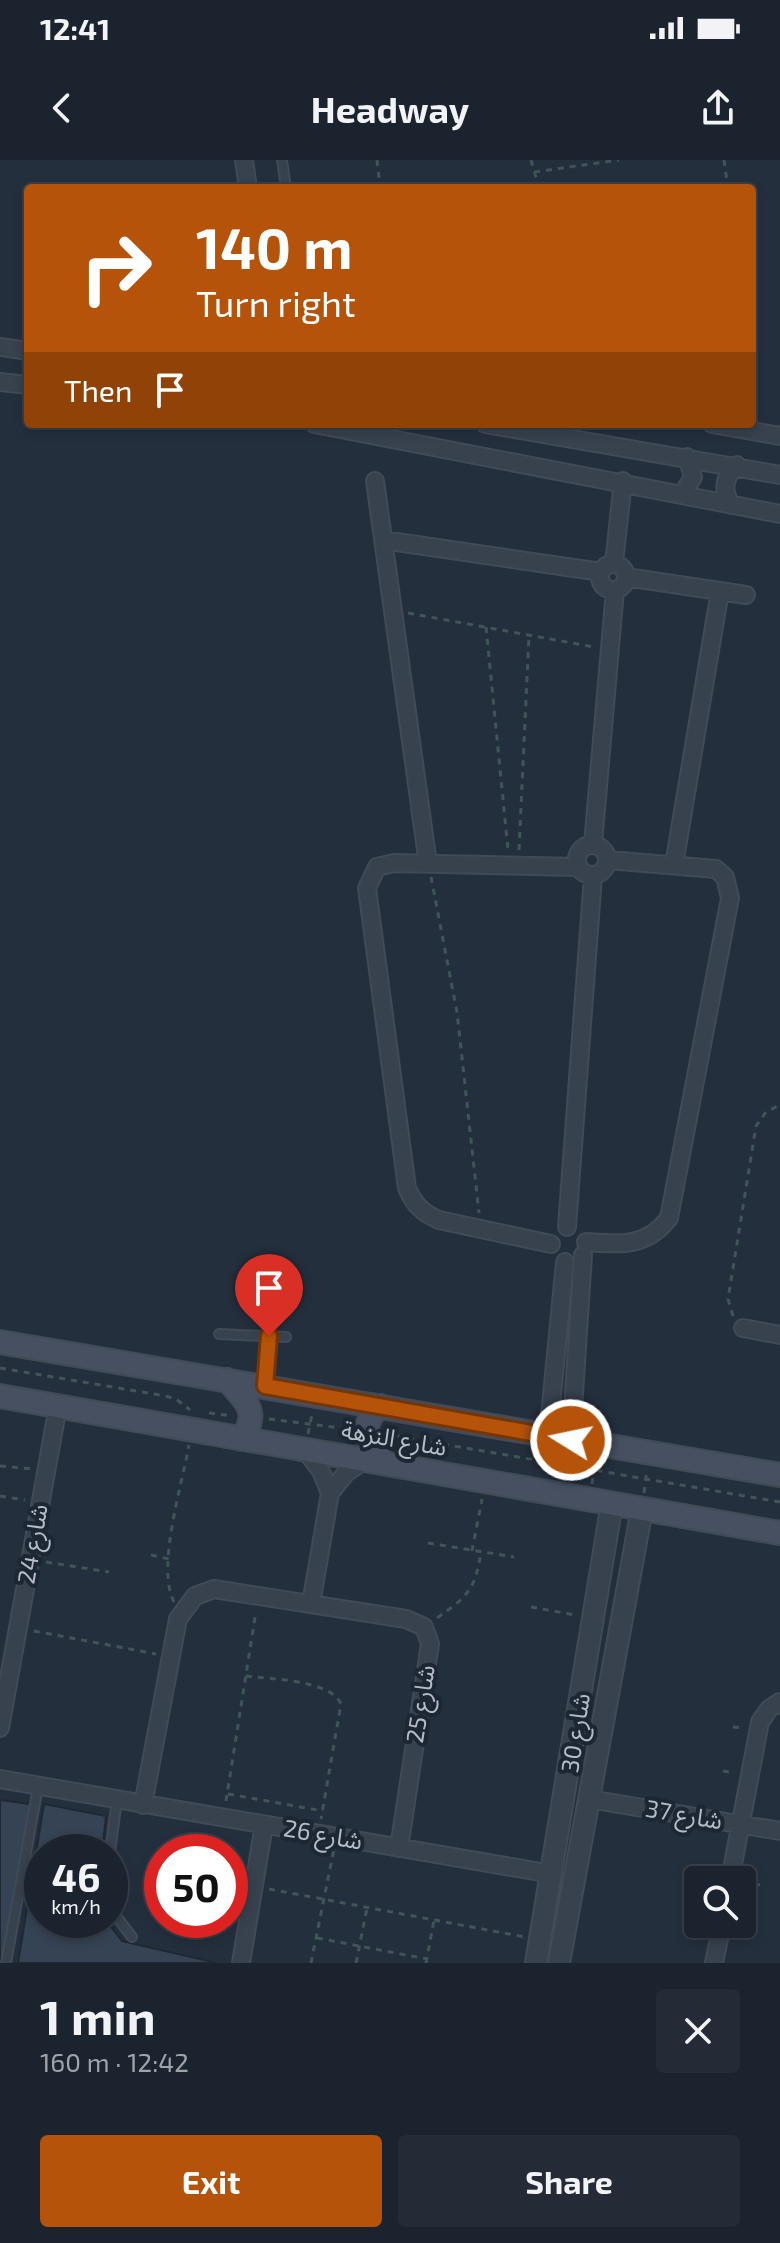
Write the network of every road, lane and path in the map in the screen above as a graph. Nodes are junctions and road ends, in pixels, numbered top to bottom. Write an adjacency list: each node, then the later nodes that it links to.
1 (244, 160): 8 (street)
2 (282, 160): 9 (lane)
3 (377, 160): 10 (path)
4 (531, 160): 7 (path)
5 (619, 160): 7 (path)
6 (724, 160): 12 (path)
7 (534, 172): 11 (path)
8 (247, 184)
9 (285, 184)
10 (380, 184)
11 (538, 184)
12 (727, 184)
13 (0, 347): 14 (street)
14 (24, 350)
15 (0, 382): 16 (street)
16 (24, 385)
17 (336, 428): 25 (street)
18 (509, 428): 21 (street)
19 (735, 428): 20 (street)
20 (780, 436)
21 (687, 457): 22 (street); 26 (street)
22 (737, 465): 23 (street); 27 (street)
23 (780, 475)
24 (375, 481): 29 (street)
25 (623, 481): 26 (street); 30 (street)
26 (682, 495): 27 (street)
27 (731, 505): 28 (street)
28 (780, 514)
29 (383, 540): 30 (street); 34 (street)
30 (607, 567): 31 (street); 31 (street)
31 (621, 583): 32 (street); 37 (street)
32 (720, 591): 33 (street); 41 (street)
33 (746, 595)
34 (393, 611): 35 (path); 40 (street)
35 (486, 627): 36 (path); 42 (path)
36 (529, 635): 37 (path); 42 (path)
37 (610, 649): 38 (street)
38 (593, 844): 39 (street); 43 (street)
39 (608, 860): 41 (street); 44 (street)
40 (428, 864): 42 (street); 47 (path); 47 (street)
41 (674, 865): 49 (street)
42 (514, 866): 43 (street)
43 (578, 867): 44 (street)
44 (593, 876): 46 (street)
45 (780, 1105): 51 (path)
46 (567, 1227): 48 (street); 49 (street)
47 (481, 1229): 48 (street)
48 (551, 1244): 50 (street)
49 (585, 1248): 50 (street); 70 (street)
50 (565, 1262): 68 (street)
51 (743, 1328): 53 (street)
52 (219, 1334): 54 (lane)
53 (780, 1335)
54 (269, 1336): 55 (lane); 59 (lane)
55 (286, 1337)
56 (0, 1342): 58 (main road, شارع النزهة)
57 (0, 1368): 64 (path)
58 (227, 1380): 59 (main road, شارع النزهة); 64 (main road)
59 (265, 1386): 60 (main road, شارع النزهة)
60 (315, 1395): 63 (main road, شارع النزهة); 65 (path)
61 (0, 1396): 62 (main road, شارع النزهة)
62 (58, 1406): 66 (main road, شارع النزهة); 76 (street, شارع 24)
63 (380, 1406): 67 (main road); 68 (main road, شارع النزهة)
64 (253, 1418): 65 (path); 69 (main road)
65 (310, 1424): 67 (path); 72 (path)
66 (192, 1430): 69 (main road, شارع النزهة); 96 (path)
67 (365, 1432): 74 (main road); 77 (path)
68 (548, 1436): 70 (main road, شارع النزهة)
69 (241, 1439): 72 (main road, شارع النزهة)
70 (571, 1440): 71 (main road, شارع النزهة)
71 (598, 1444): 73 (main road, شارع النزهة); 77 (path)
72 (305, 1450): 74 (main road, شارع النزهة); 81 (street)
73 (649, 1453): 78 (main road, شارع النزهة); 79 (path)
74 (375, 1462): 80 (main road, شارع النزهة); 81 (street)
75 (0, 1466): 76 (path)
76 (47, 1470): 84 (street, شارع 24)
77 (594, 1470): 79 (path); 83 (path)
78 (780, 1475)
79 (646, 1479): 85 (path); 87 (path)
80 (485, 1481): 83 (main road, شارع النزهة); 90 (path)
81 (330, 1493): 100 (street)
82 (0, 1496): 84 (path)
83 (589, 1499): 86 (main road, شارع النزهة)
84 (41, 1502): 97 (street, شارع 24)
85 (780, 1502)
86 (612, 1503): 87 (main road, شارع النزهة); 92 (street, شارع 30)
87 (642, 1509): 88 (main road, شارع النزهة); 94 (street, شارع 30)
88 (780, 1533)
89 (428, 1543): 90 (path)
90 (472, 1551): 91 (path)
91 (481, 1552): 95 (path); 104 (path)
92 (605, 1552): 94 (street); 103 (street, شارع 30)
93 (151, 1555): 96 (path)
94 (633, 1556): 113 (street, شارع 30)
95 (514, 1557)
96 (169, 1559): 102 (path)
97 (31, 1560): 98 (path); 105 (street, شارع 24)
98 (109, 1572)
99 (259, 1596): 100 (street); 102 (street); 107 (path)
100 (311, 1604): 104 (street)
101 (531, 1607): 103 (path)
102 (182, 1611): 106 (street)
103 (594, 1618): 125 (street, شارع 30)
104 (424, 1627): 123 (street, شارع 25)
105 (18, 1628): 106 (path); 109 (street, شارع 24)
106 (170, 1657): 115 (street)
107 (246, 1676): 112 (path); 116 (path)
108 (780, 1702): 118 (street)
109 (0, 1728)
110 (0, 1779): 111 (street, شارع 26)
111 (38, 1787): 114 (street, شارع 26); 139 (lane)
112 (227, 1794): 116 (path); 117 (path)
113 (589, 1799): 118 (street, شارع 37); 144 (street, شارع 30)
114 (117, 1800): 115 (street, شارع 26); 121 (lane)
115 (143, 1805): 117 (street, شارع 26)
116 (323, 1811): 122 (path)
117 (223, 1818): 119 (street, شارع 26)
118 (740, 1824): 120 (street, شارع 37); 124 (street)
119 (264, 1825): 122 (street, شارع 26); 128 (street)
120 (780, 1831)
121 (112, 1834)
122 (327, 1836): 123 (street, شارع 26); 129 (path)
123 (399, 1848): 125 (street, شارع 26)
124 (732, 1866)
125 (552, 1874): 136 (street, شارع 30)
126 (756, 1884): 127 (path)
127 (760, 1885)
128 (254, 1886): 129 (path); 140 (street)
129 (324, 1899): 130 (path); 134 (path)
130 (367, 1907): 131 (path); 137 (path)
131 (434, 1920): 136 (path); 138 (path)
132 (128, 1932): 133 (lane)
133 (132, 1937)
134 (316, 1938): 137 (path); 141 (path)
135 (719, 1938): 145 (street)
136 (540, 1940): 143 (street, شارع 30)
137 (360, 1946): 138 (path); 142 (path)
138 (426, 1961)
139 (6, 1963)
140 (241, 1963)
141 (311, 1963)
142 (356, 1963)
143 (536, 1963)
144 (559, 1963)
145 (714, 1963)

